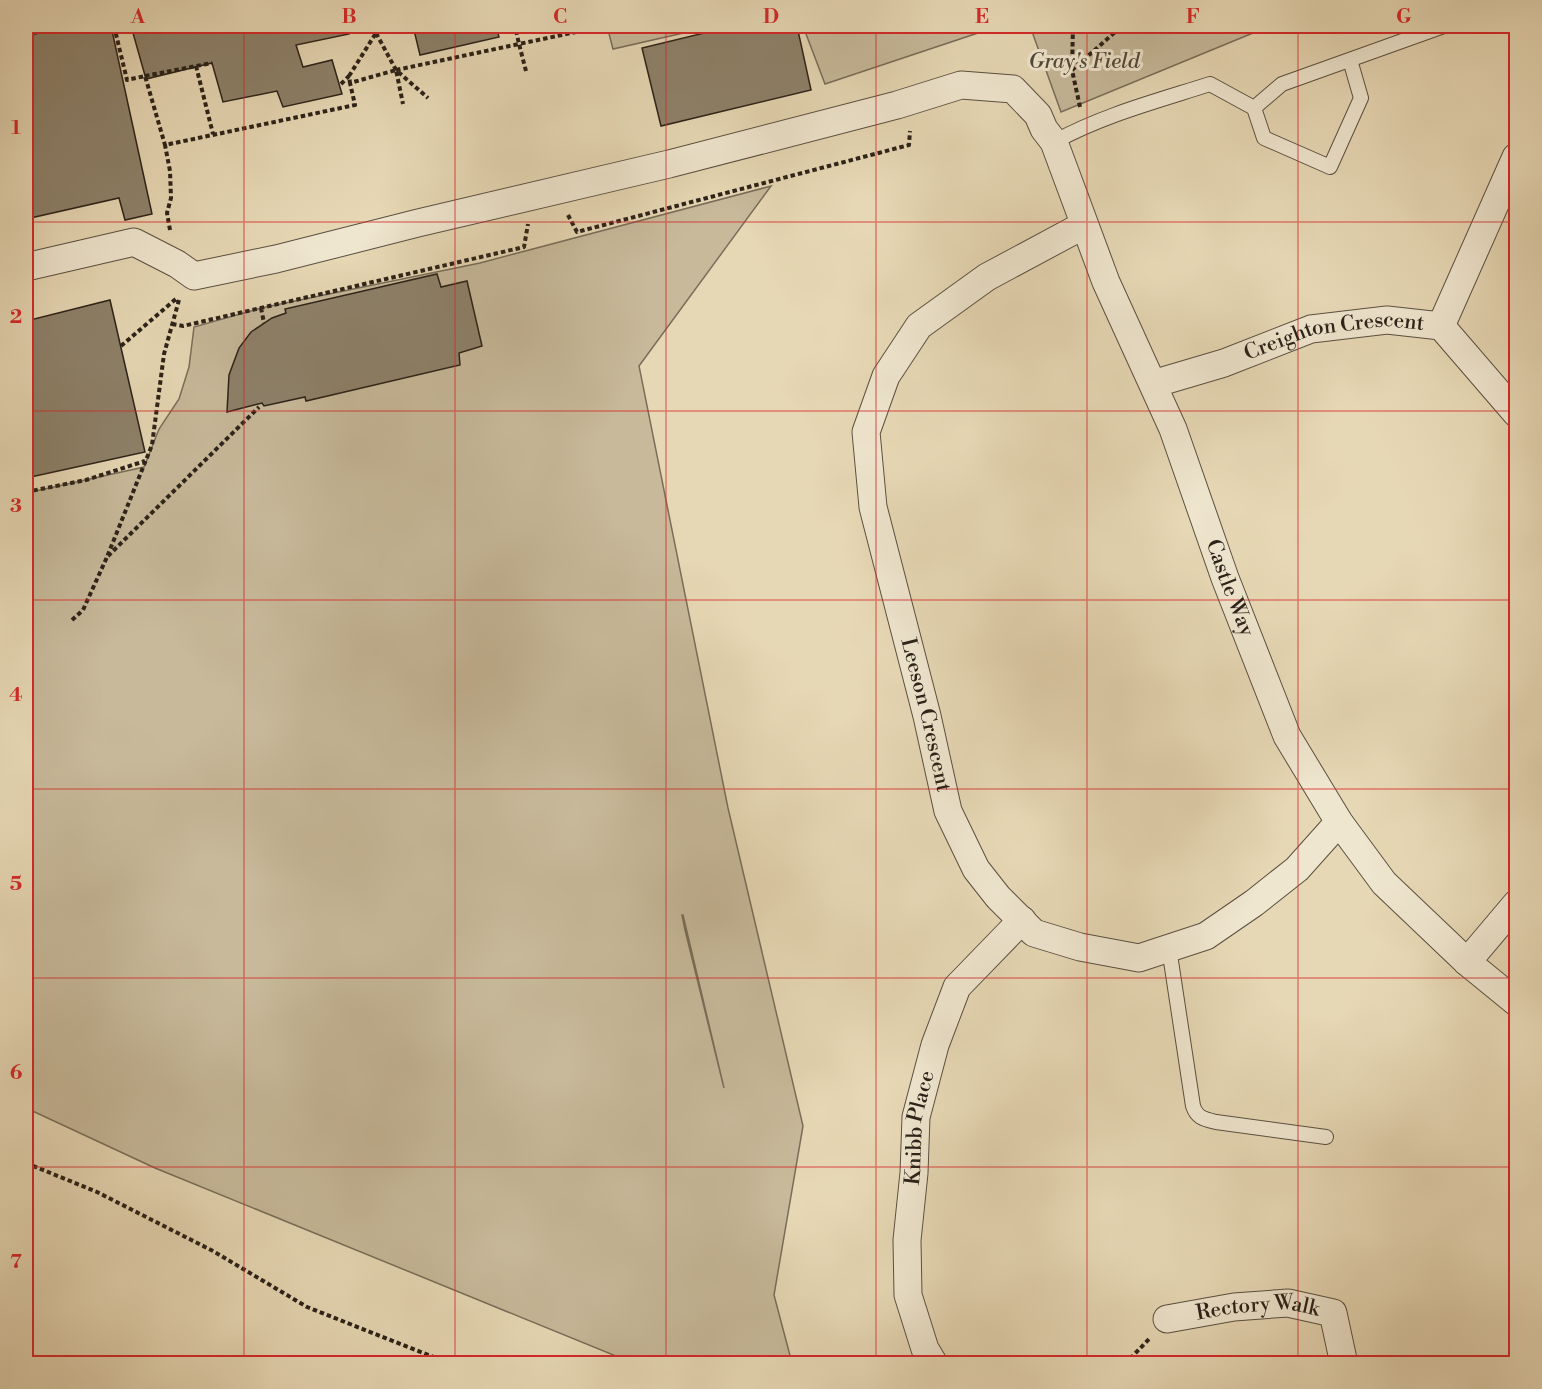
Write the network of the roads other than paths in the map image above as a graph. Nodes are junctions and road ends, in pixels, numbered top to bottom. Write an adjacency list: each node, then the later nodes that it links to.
1 (1444, 26): 2 (lane)
2 (1350, 60): 3 (lane); 3 (lane)
3 (1254, 108): 4 (lane)
4 (1054, 142): 6 (street, Castle Way); 7 (street, Castle Way)
5 (1516, 157): 8 (street)
6 (1084, 225): 9 (street, Castle Way); 13 (street, Leeson Crescent)
7 (26, 267)
8 (1441, 326): 9 (street, Creighton Crescent); 10 (street, Creighton Crescent)
9 (1153, 384): 11 (street, Castle Way)
10 (1516, 413)
11 (1340, 822): 14 (street, Leeson Crescent); 15 (street, Castle Way)
12 (1516, 904): 15 (street)
13 (1022, 920): 14 (street, Leeson Crescent); 19 (street, Knibb Place)
14 (1169, 948): 17 (lane)
15 (1467, 962): 16 (street, Castle Way)
16 (1516, 1002)
17 (1326, 1137)
18 (1167, 1319): 20 (street, Rectory Walk)
19 (934, 1364)
20 (1344, 1364)

